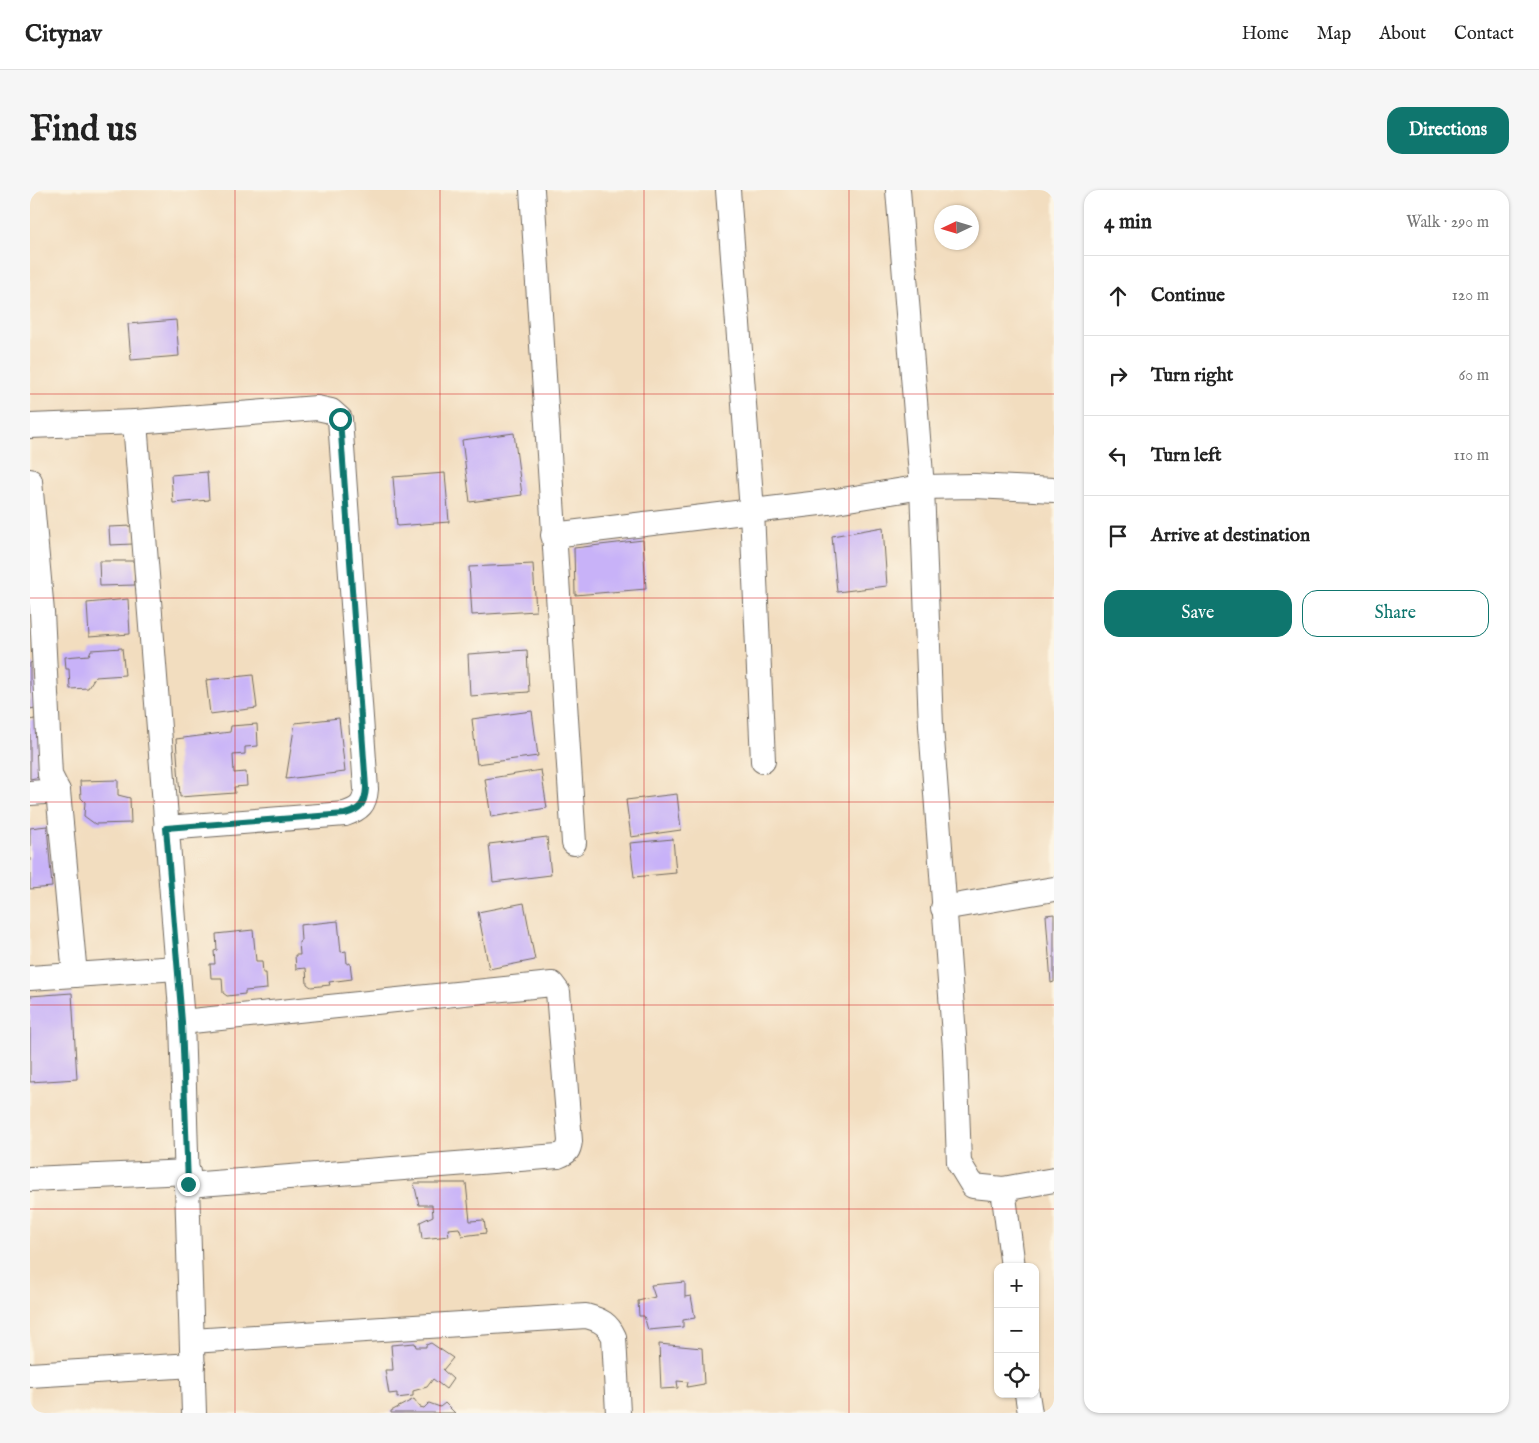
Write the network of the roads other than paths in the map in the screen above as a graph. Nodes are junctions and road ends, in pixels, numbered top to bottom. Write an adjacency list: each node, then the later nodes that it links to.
1 (532, 190): 10 (street)
2 (728, 190): 9 (street)
3 (898, 190): 7 (street)
4 (135, 422): 5 (street); 15 (street); 15 (street)
5 (30, 426)
6 (30, 480): 11 (street)
7 (922, 486): 8 (street); 9 (street); 18 (street)
8 (1054, 490)
9 (752, 511): 10 (street); 12 (street)
10 (554, 535): 16 (street)
11 (36, 612): 13 (street)
12 (763, 761)
13 (58, 791): 14 (street); 20 (street)
14 (30, 793)
15 (166, 828): 19 (street)
16 (574, 842)
17 (1054, 889): 18 (street)
18 (943, 908): 26 (street)
19 (177, 968): 20 (street); 22 (street)
20 (75, 975): 21 (street)
21 (30, 978)
22 (182, 1022): 23 (street); 23 (street)
23 (188, 1178): 24 (street); 28 (street)
24 (30, 1179)
25 (1054, 1180): 26 (street)
26 (1004, 1189): 27 (street)
27 (1013, 1263)
28 (192, 1341): 29 (street); 33 (street)
29 (193, 1364): 30 (street); 32 (street)
30 (30, 1375)
31 (1028, 1398): 34 (street)
32 (194, 1413)
33 (618, 1413)
34 (1030, 1413)

